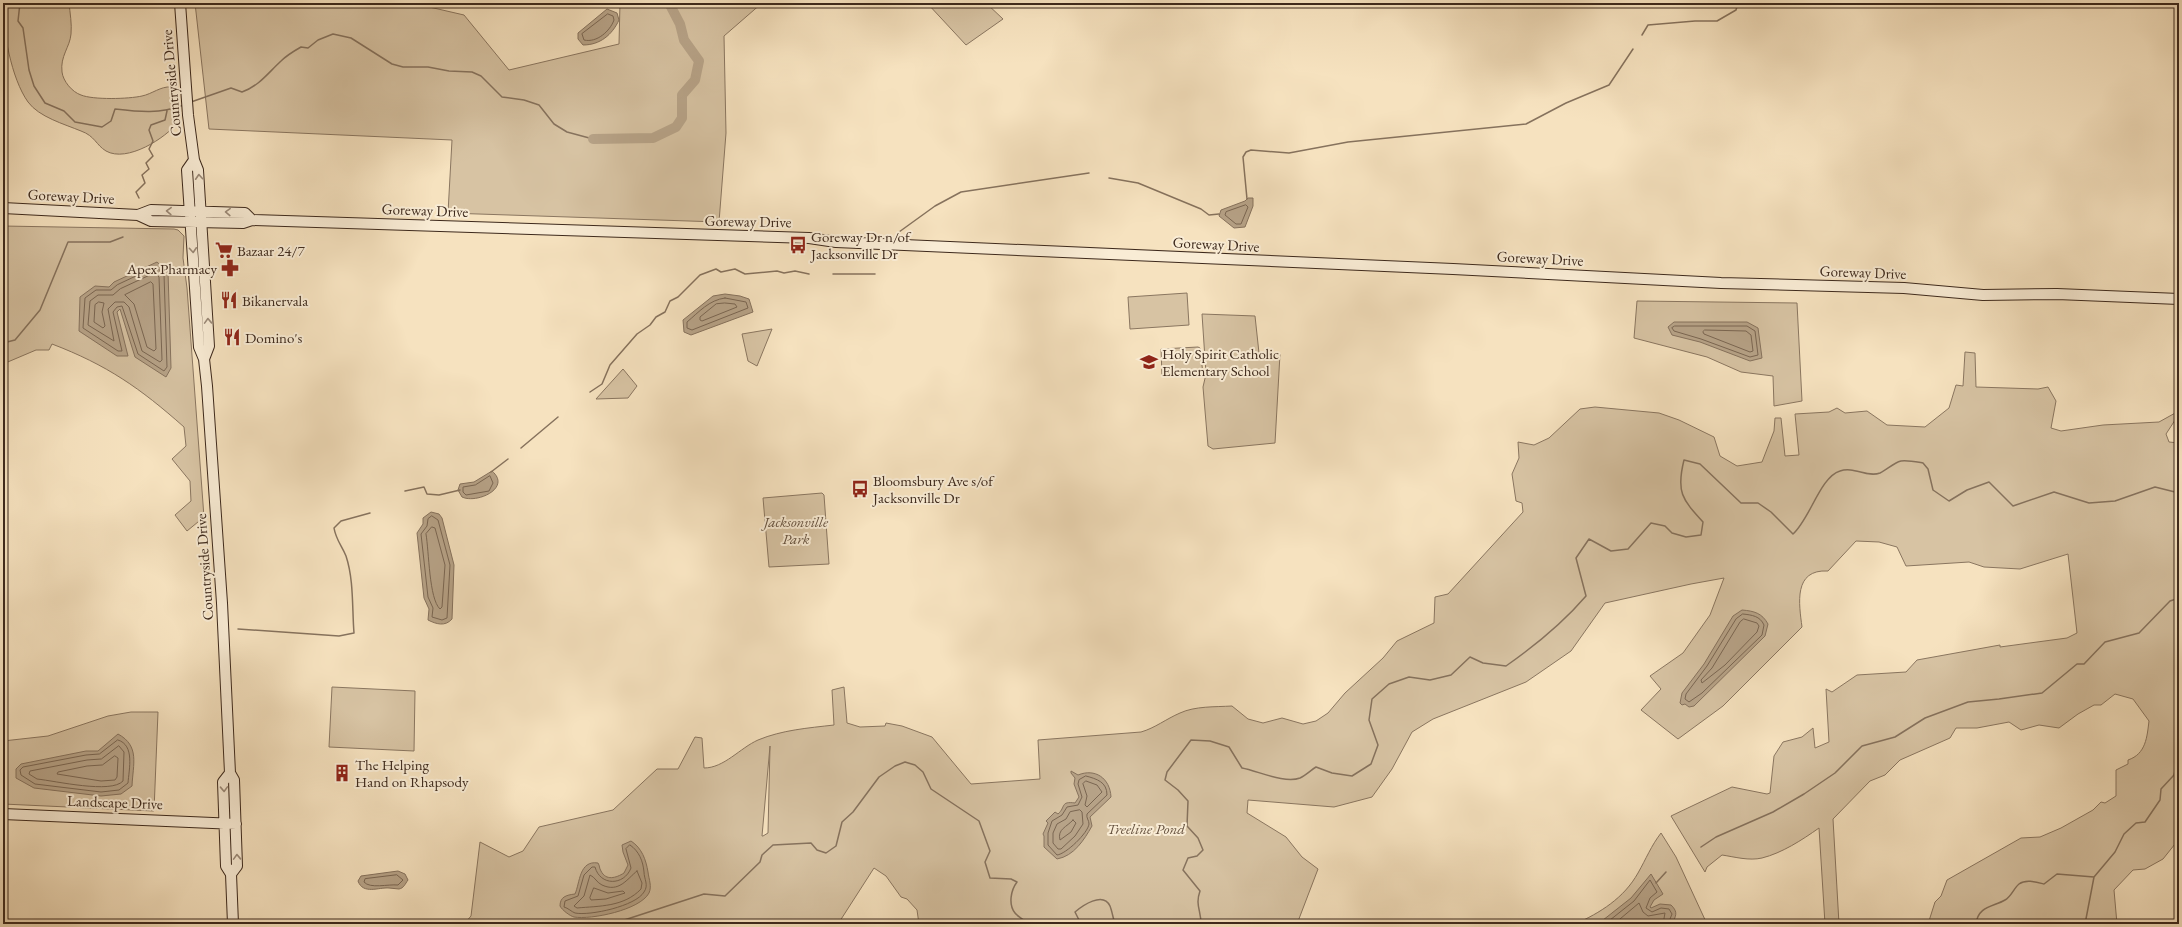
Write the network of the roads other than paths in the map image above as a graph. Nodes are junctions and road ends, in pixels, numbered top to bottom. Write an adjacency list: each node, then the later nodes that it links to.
1 (180, 3): 2 (street, Countryside Drive)
2 (194, 160): 4 (street, Countryside Drive); 5 (street, Countryside Drive, one-way to 2)
3 (3, 208): 6 (street, Goreway Drive)
4 (190, 211): 5 (street, Goreway Drive); 6 (street, Goreway Drive, one-way to 6); 8 (street, Countryside Drive)
5 (201, 212): 7 (street, Goreway Drive, one-way to 5); 9 (street, Countryside Drive)
6 (138, 215): 8 (street, Goreway Drive)
7 (252, 220): 9 (street, Goreway Drive); 10 (street, Goreway Drive)
8 (191, 222): 9 (street, Goreway Drive); 11 (street, Countryside Drive, one-way to 11)
9 (202, 222): 11 (street, Countryside Drive, one-way to 9)
10 (2179, 299)
11 (204, 359): 12 (street, Countryside Drive)
12 (230, 773): 14 (street, Countryside Drive, one-way to 14); 15 (street, Countryside Drive)
13 (3, 814): 14 (street, Landscape Drive)
14 (225, 822): 15 (street, Landscape Drive); 16 (street, Countryside Drive)
15 (236, 824): 16 (street, Countryside Drive, one-way to 15)
16 (231, 874): 17 (street, Countryside Drive)
17 (233, 924)

